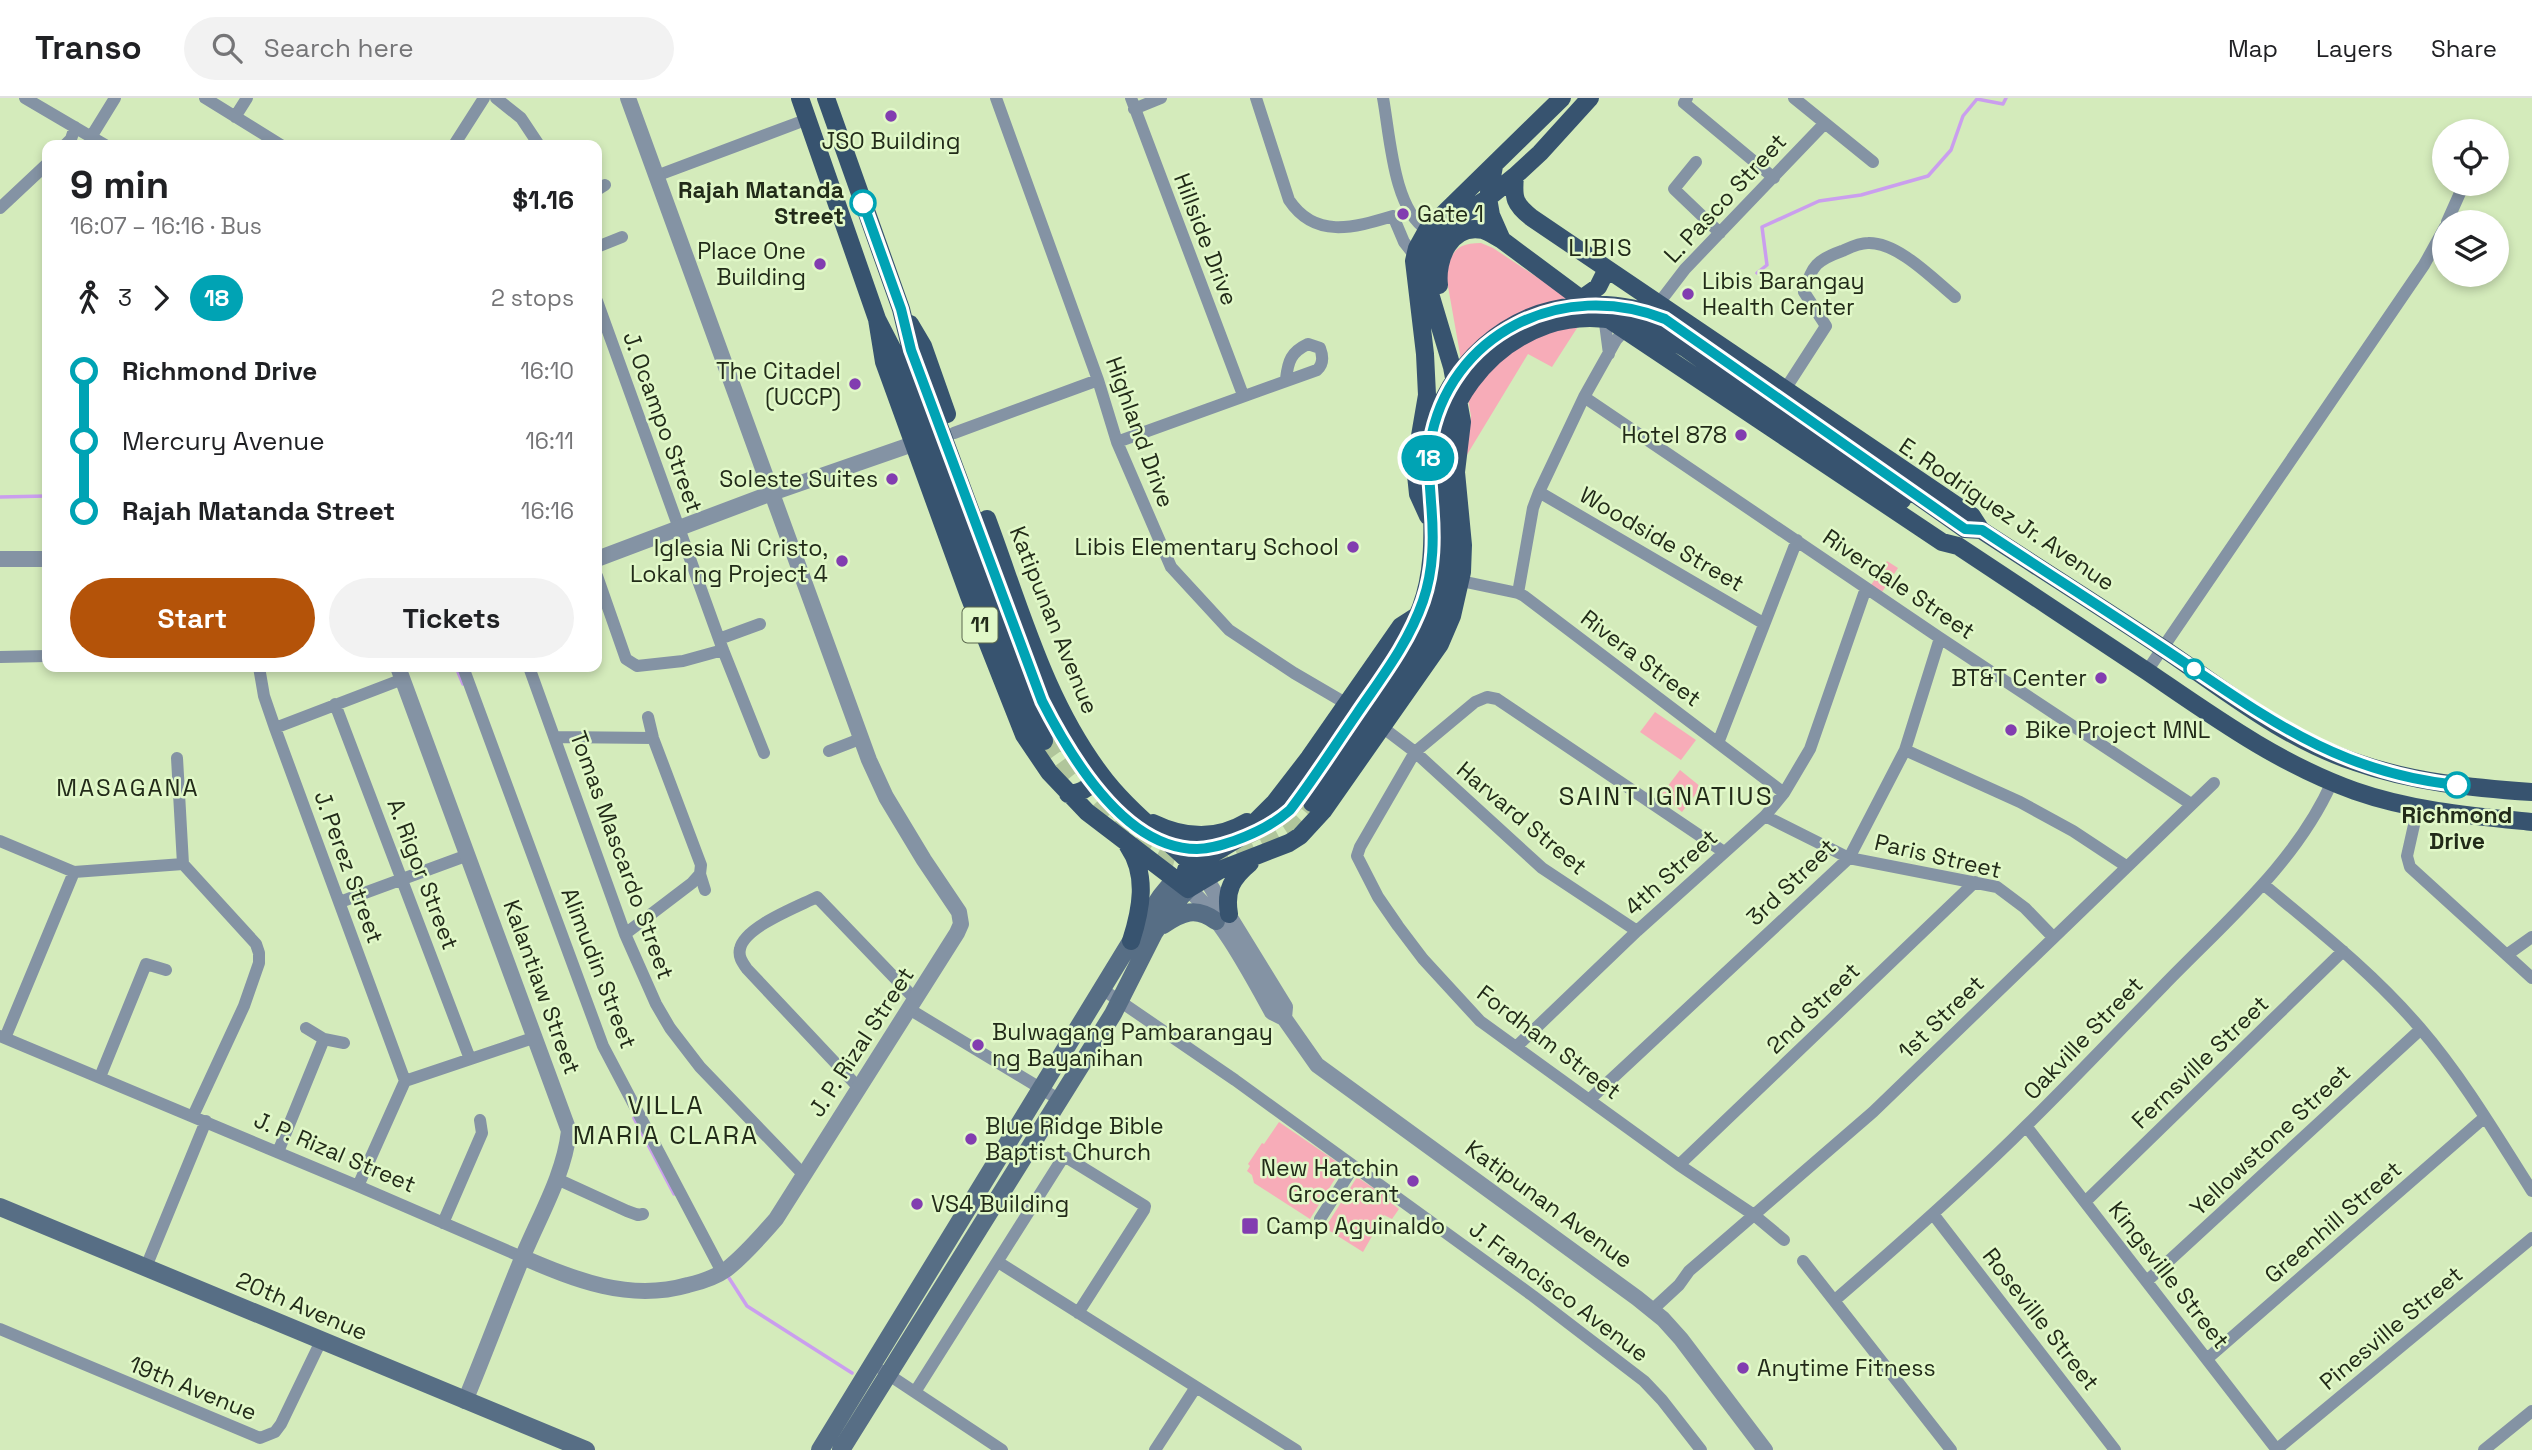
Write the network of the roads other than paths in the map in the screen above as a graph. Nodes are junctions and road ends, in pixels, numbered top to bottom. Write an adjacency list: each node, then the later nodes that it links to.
1 (25, 98): 22 (street)
2 (115, 98): 23 (street)
3 (205, 98): 19 (street)
4 (247, 98): 19 (street)
5 (484, 98): 27 (street)
6 (496, 98): 28 (street)
7 (628, 98): 32 (street, J. P. Rizal Street)
8 (800, 98): 20 (main road, Katipunan Avenue / 11)
9 (826, 98): 51 (main road, Katipunan Avenue / 11)
10 (996, 98): 60 (street, Highland Drive)
11 (1161, 98): 18 (street)
12 (1256, 98): 39 (street)
13 (1383, 98): 36 (street)
14 (1562, 98): 31 (main road)
15 (1590, 98): 33 (main road)
16 (1687, 98): 35 (street)
17 (1794, 98): 21 (street)
18 (1132, 104): 62 (street, Hillside Drive)
19 (235, 117): 26 (street)
20 (808, 119): 32 (street); 54 (main road, Katipunan Avenue / 11)
21 (1825, 123): 30 (street); 35 (street, L. Pasco Street)
22 (75, 127): 23 (street); 24 (street)
23 (91, 137): 25 (street)
24 (70, 140)
25 (96, 140)
26 (273, 140)
27 (457, 140)
28 (536, 140)
29 (1696, 162): 41 (street)
30 (1873, 162)
31 (1494, 166): 37 (main road); 40 (main road)
32 (656, 176): 69 (street, J. P. Rizal Street)
33 (1515, 176): 37 (main road); 47 (main road, E. Rodriguez Jr. Avenue)
34 (42, 178): 38 (street)
35 (1774, 178): 41 (street, L. Pasco Street)
36 (1402, 198): 39 (street); 40 (street)
37 (1488, 198): 43 (main road); 58 (main road)
38 (0, 208)
39 (1393, 216): 46 (street)
40 (1427, 230): 46 (main road)
41 (1720, 233): 50 (street, L. Pasco Street)
42 (622, 237): 44 (street)
43 (1502, 240): 49 (main road); 58 (main road)
44 (602, 245)
45 (2432, 250): 88 (street)
46 (1415, 256): 70 (main road)
47 (1607, 268): 49 (main road); 50 (main road, E. Rodriguez Jr. Avenue)
48 (1955, 297): 61 (street)
49 (1581, 299): 53 (main road)
50 (1659, 303): 57 (main road, E. Rodriguez Jr. Avenue)
51 (901, 309): 54 (main road, Katipunan Avenue / 11); 65 (main road, Katipunan Avenue / 11)
52 (602, 315): 72 (street, J. Ocampo Street)
53 (1604, 316): 55 (main road); 56 (street)
54 (877, 319): 67 (main road, Katipunan Avenue / 11)
55 (1625, 330): 56 (street); 64 (main road)
56 (1609, 354): 63 (street)
57 (1746, 365): 61 (main road, E. Rodriguez Jr. Avenue); 64 (main road)
58 (1452, 367): 79 (main road)
59 (1286, 379): 62 (street)
60 (1098, 380): 65 (street); 66 (street, Highland Drive)
61 (1784, 391): 73 (main road, E. Rodriguez Jr. Avenue)
62 (1243, 395): 66 (street)
63 (1584, 397): 68 (street); 74 (street, Riverdale Street)
64 (1726, 398): 75 (main road)
65 (954, 433): 110 (main road, Katipunan Avenue / 11)
66 (1116, 442): 97 (street, Highland Drive)
67 (913, 444): 69 (street); 115 (main road, Katipunan Avenue / 11)
68 (1539, 492): 82 (street); 84 (street, Woodside Street)
69 (772, 493): 72 (street); 103 (street, J. P. Rizal Street)
70 (1436, 511): 71 (main road); 83 (main road); 83 (main road)
71 (1950, 526): 73 (main road); 75 (main road)
72 (680, 529): 76 (street); 87 (street, J. Ocampo Street)
73 (1982, 530): 88 (main road, E. Rodriguez Jr. Avenue)
74 (1797, 540): 80 (street, Riverdale Street); 84 (street)
75 (1958, 546): 91 (main road)
76 (602, 557)
77 (0, 559): 78 (street)
78 (42, 559)
79 (1461, 581): 82 (street, Rivera Street); 125 (main road)
80 (1866, 588): 86 (street, Riverdale Street); 114 (street, 4th Street)
81 (602, 590): 87 (street)
82 (1518, 593): 104 (street, Rivera Street)
83 (1418, 615): 97 (main road)
84 (1763, 623): 104 (street)
85 (761, 624): 87 (street)
86 (1940, 638): 105 (street, 3rd Street); 117 (street, Riverdale Street)
87 (721, 645): 108 (street, J. Ocampo Street)
88 (2163, 648): 91 (street); 113 (main road, E. Rodriguez Jr. Avenue)
89 (42, 656): 90 (street)
90 (0, 657)
91 (2147, 671): 111 (main road)
92 (260, 672): 99 (street, J. Perez Street)
93 (465, 672): 193 (street, Alimudin Street)
94 (531, 672): 101 (street, Tomas Mascardo Street)
95 (401, 673): 96 (street); 127 (street, Kalantiaw Street)
96 (335, 704): 99 (street); 134 (street, A. Rigor Street)
97 (1347, 704): 116 (main road)
98 (648, 717): 102 (street)
99 (275, 728): 139 (street, J. Perez Street)
100 (1385, 730): 107 (street, Harvard Street)
101 (556, 737): 102 (street); 143 (street, Tomas Mascardo Street)
102 (653, 738): 133 (street)
103 (860, 739): 106 (street); 153 (street, J. P. Rizal Street)
104 (1718, 743): 114 (street, Rivera Street)
105 (1905, 750): 128 (street, 3rd Street); 130 (street)
106 (829, 751)
107 (1415, 752): 126 (street, Fordham Street); 142 (street, Harvard Street); 160 (street, Fordham Street)
108 (764, 753)
109 (177, 758): 129 (street)
110 (1103, 778): 115 (main road); 119 (main road); 120 (main road, Katipunan Avenue / 11)
111 (2332, 782): 118 (main road); 137 (street, Oakville Street)
112 (2214, 783): 117 (street, 1st Street)
113 (2532, 792)
114 (1784, 793): 121 (street, 4th Street)
115 (1068, 794): 119 (main road, Katipunan Avenue / 11)
116 (1275, 802): 120 (main road); 131 (main road)
117 (2191, 804): 130 (street, 1st Street)
118 (2418, 807): 122 (main road); 148 (street)
119 (1083, 808): 124 (main road, Katipunan Avenue / 11)
120 (1136, 813): 131 (main road, Katipunan Avenue / 11)
121 (1765, 816): 126 (street, 4th Street); 128 (street, Paris Street)
122 (2532, 822)
123 (0, 841): 132 (street)
124 (1126, 843): 136 (main road, Katipunan Avenue / 11); 146 (main road)
125 (1264, 852): 131 (main road); 140 (main road)
126 (1724, 852): 142 (street, 4th Street)
127 (468, 855): 134 (street); 157 (street, Kalantiaw Street)
128 (1849, 858): 135 (street, Paris Street); 167 (street, 3rd Street)
129 (183, 864): 132 (street); 168 (street)
130 (2126, 866): 144 (street, 1st Street)
131 (1199, 871): 136 (main road); 140 (street, Katipunan Avenue)
132 (74, 872): 156 (street)
133 (700, 874): 138 (street); 143 (street)
134 (404, 879): 139 (street); 161 (street, A. Rigor Street)
135 (1975, 882): 144 (street, Paris Street); 174 (street, 2nd Street)
136 (1182, 884): 140 (street, Katipunan Avenue); 141 (main road); 146 (main road)
137 (2263, 884): 147 (street); 172 (street, Oakville Street)
138 (705, 890)
139 (340, 902): 163 (street, J. Perez Street)
140 (1223, 917): 141 (main road); 196 (street, Katipunan Avenue)
141 (1157, 928): 152 (main road)
142 (1637, 931): 160 (street, 4th Street)
143 (625, 934): 176 (street, Tomas Mascardo Street)
144 (2053, 937): 184 (street, 1st Street)
145 (2532, 937): 148 (street)
146 (1131, 941): 151 (main road)
147 (2343, 951): 155 (street); 180 (street, Fernsville Street)
148 (2508, 954): 150 (street)
149 (166, 970): 162 (street)
150 (2532, 978)
151 (1102, 989): 152 (street, J. Francisco Avenue); 165 (main road)
152 (1120, 1002): 166 (main road); 175 (street, J. Francisco Avenue)
153 (912, 1004): 164 (street, J. P. Rizal Street); 164 (street); 165 (street)
154 (306, 1028): 158 (street)
155 (2421, 1029): 169 (street); 194 (street, Yellowstone Street)
156 (3, 1037): 162 (street, J. P. Rizal Street)
157 (536, 1037): 161 (street); 177 (street, Kalantiaw Street)
158 (324, 1039): 159 (street); 173 (street)
159 (344, 1043)
160 (1516, 1047): 167 (street, Fordham Street)
161 (470, 1059): 163 (street)
162 (100, 1077): 168 (street, J. P. Rizal Street)
163 (405, 1081): 178 (street)
164 (859, 1088): 176 (street, J. P. Rizal Street)
165 (1041, 1088): 166 (street); 201 (main road)
166 (1060, 1100): 201 (main road)
167 (1589, 1100): 174 (street, Fordham Street)
168 (193, 1116): 171 (street, J. P. Rizal Street)
169 (2485, 1117): 179 (street); 200 (street, Greenhill Street)
170 (480, 1120): 186 (street)
171 (206, 1121): 173 (street, J. P. Rizal Street); 192 (street)
172 (2026, 1126): 180 (street, Kingsville Street); 183 (street, Oakville Street)
173 (278, 1152): 178 (street, J. P. Rizal Street)
174 (1679, 1165): 184 (street, Fordham Street)
175 (1354, 1166): 185 (street); 212 (street, J. Francisco Avenue)
176 (803, 1174): 193 (street, J. P. Rizal Street)
177 (557, 1180): 182 (street); 189 (street, Kalantiaw Street)
178 (358, 1186): 186 (street, J. P. Rizal Street)
179 (2532, 1192)
180 (2085, 1202): 194 (street, Kingsville Street)
181 (0, 1207): 192 (main road, 20th Avenue)
182 (643, 1214)
183 (1933, 1214): 195 (street, Oakville Street); 215 (street, Roseville Street)
184 (1754, 1215): 188 (street, Fordham Street); 196 (street, 1st Street)
185 (1320, 1219)
186 (443, 1223): 189 (street, J. P. Rizal Street)
187 (2532, 1238): 216 (street, Pinesville Street)
188 (1784, 1240)
189 (522, 1257): 193 (street, J. P. Rizal Street); 204 (street, Kalantiaw Street)
190 (1803, 1261): 195 (street)
191 (998, 1262): 197 (street); 197 (street); 203 (street)
192 (146, 1268): 199 (main road, 20th Avenue)
193 (722, 1272)
194 (2147, 1281): 200 (street, Kingsville Street)
195 (1835, 1300): 214 (street)
196 (1649, 1307): 213 (street, Katipunan Avenue)
197 (1078, 1312): 202 (street)
198 (0, 1329): 199 (street, 19th Avenue)
199 (321, 1341): 204 (main road, 20th Avenue)
200 (2208, 1358): 216 (street, Kingsville Street)
201 (881, 1370): 203 (street); 207 (main road); 208 (main road)
202 (1196, 1387): 210 (street); 211 (street)
203 (915, 1392): 209 (street)
204 (465, 1401): 206 (main road, 20th Avenue)
205 (2532, 1411): 217 (street)
206 (586, 1450)
207 (820, 1450)
208 (841, 1450)
209 (1002, 1450)
210 (1155, 1450)
211 (1296, 1450)
212 (1701, 1450)
213 (1765, 1450)
214 (1951, 1450)
215 (2115, 1450)
216 (2277, 1450)
217 (2484, 1450)

